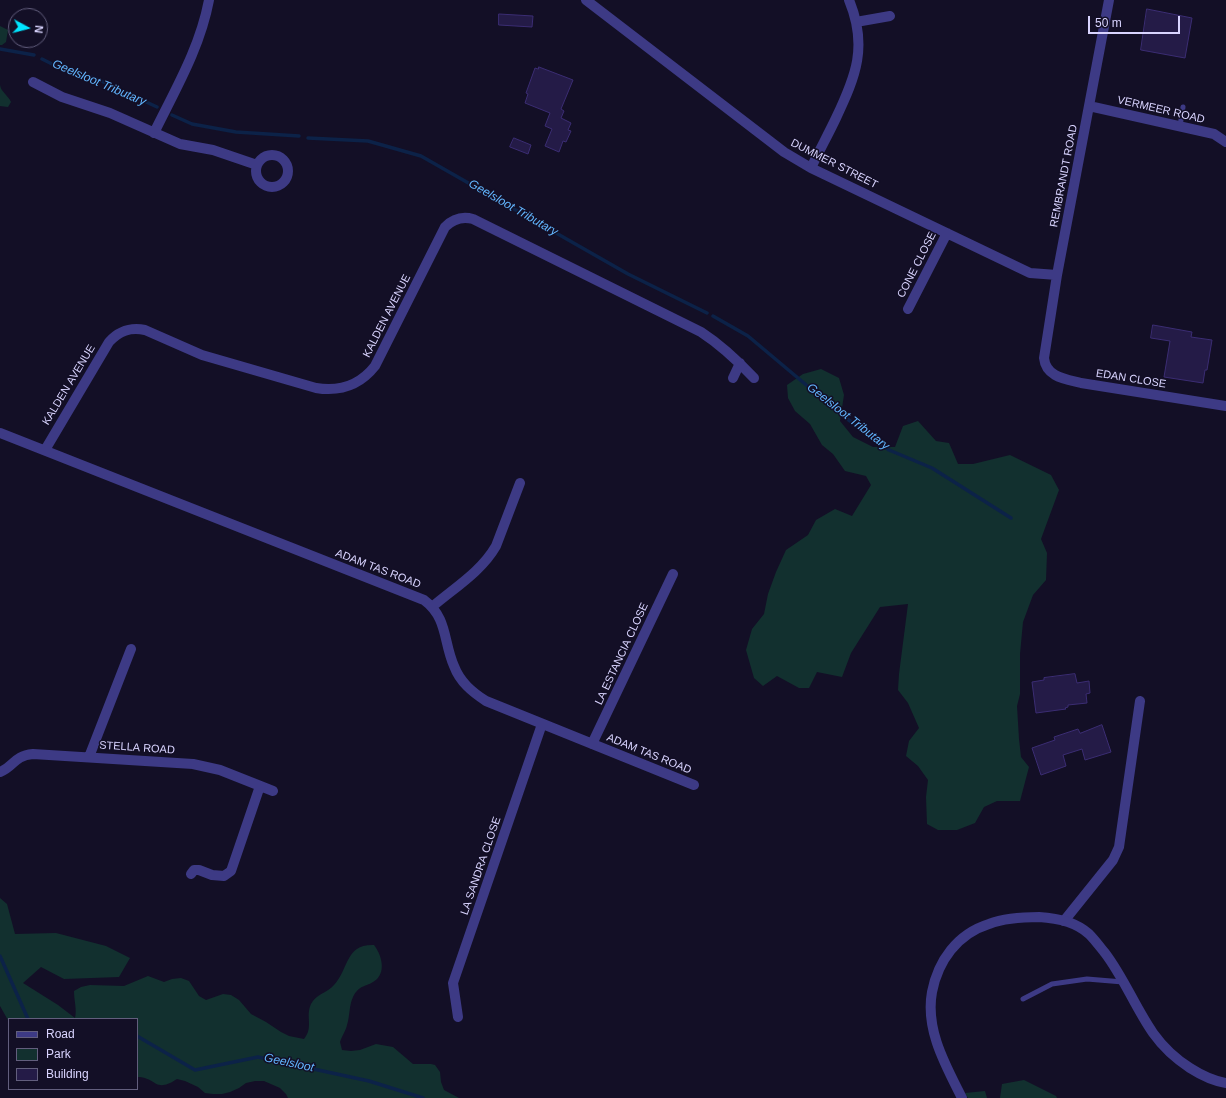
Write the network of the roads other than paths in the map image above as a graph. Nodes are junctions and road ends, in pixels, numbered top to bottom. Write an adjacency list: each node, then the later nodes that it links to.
1 (209, 0): 11 (street)
2 (586, 0): 14 (street, DUMMER STREET)
3 (849, 0): 6 (street)
4 (1109, 0): 8 (street, REMBRANDT ROAD)
5 (890, 16): 6 (street)
6 (856, 22): 14 (street)
7 (33, 82): 11 (street)
8 (1089, 106): 10 (street, VERMEER ROAD); 16 (street, REMBRANDT ROAD)
9 (1183, 107): 10 (lane)
10 (1180, 126): 12 (street, VERMEER ROAD)
11 (154, 133): 13 (street)
12 (1226, 142)
13 (257, 165)
14 (811, 168): 15 (street, DUMMER STREET)
15 (947, 233): 16 (street, DUMMER STREET); 17 (street, CONE CLOSE)
16 (1057, 275): 18 (street, REMBRANDT ROAD)
17 (908, 309)
18 (1044, 358): 22 (street, EDAN CLOSE)
19 (740, 363): 20 (street); 21 (street, KALDEN AVENUE); 24 (street, KALDEN AVENUE)
20 (733, 378)
21 (754, 378)
22 (1226, 406)
23 (0, 433): 24 (street, ADAM TAS ROAD)
24 (45, 450): 27 (street, ADAM TAS ROAD)
25 (520, 483): 27 (street)
26 (673, 574): 31 (street, LA ESTANCIA CLOSE)
27 (432, 607): 30 (street, ADAM TAS ROAD)
28 (131, 649): 32 (street)
29 (1140, 701): 38 (street)
30 (542, 724): 31 (street, ADAM TAS ROAD); 41 (street, LA SANDRA CLOSE)
31 (592, 744): 34 (street, ADAM TAS ROAD)
32 (89, 757): 33 (street, STELLA ROAD); 35 (street, STELLA ROAD)
33 (0, 772)
34 (694, 785)
35 (260, 786): 36 (street, STELLA ROAD); 37 (street)
36 (274, 791)
37 (191, 874)
38 (1064, 921): 39 (street); 43 (street)
39 (1124, 982): 40 (lane); 42 (street)
40 (1023, 999)
41 (458, 1017)
42 (1226, 1083)
43 (962, 1098)

